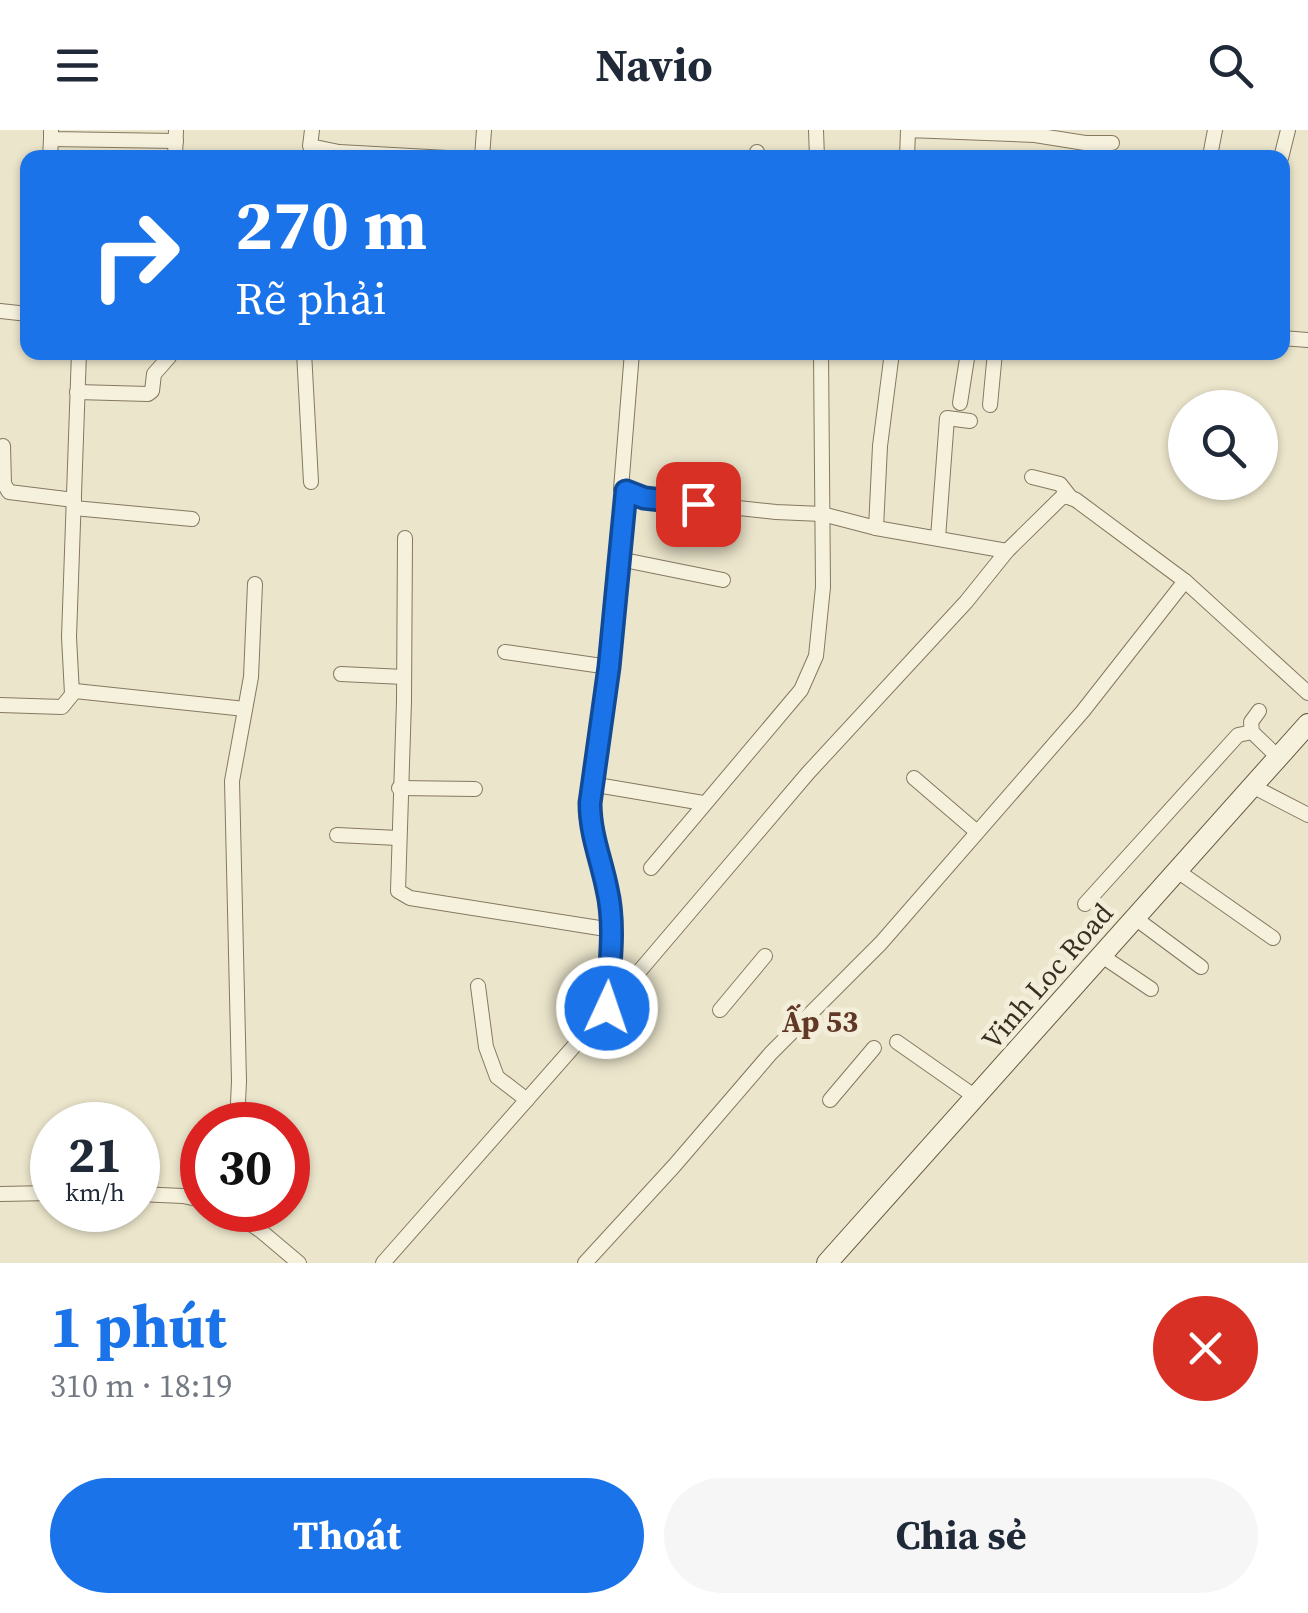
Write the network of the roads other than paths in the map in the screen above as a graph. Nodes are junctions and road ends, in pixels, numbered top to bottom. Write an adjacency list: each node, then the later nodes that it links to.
1 (312, 130): 6 (street)
2 (51, 134): 4 (street)
3 (1066, 135): 5 (street); 7 (street)
4 (176, 136)
5 (1112, 143)
6 (330, 150)
7 (907, 150)
8 (79, 360): 16 (street)
9 (166, 360): 16 (street)
10 (304, 360): 22 (street)
11 (631, 360): 23 (street)
12 (821, 360): 26 (street)
13 (891, 360): 28 (street)
14 (967, 360): 17 (street)
15 (994, 360): 18 (street)
16 (77, 392): 25 (street)
17 (960, 402)
18 (990, 405)
19 (970, 421): 30 (street)
20 (3, 446): 25 (street)
21 (1032, 477): 24 (street)
22 (311, 482)
23 (626, 491): 26 (street); 32 (street)
24 (1071, 498): 31 (street); 34 (street)
25 (74, 504): 27 (street); 41 (street)
26 (822, 514): 28 (street); 53 (street)
27 (192, 518)
28 (876, 528): 30 (street)
29 (405, 538): 39 (street)
30 (938, 538): 31 (street)
31 (1007, 550): 69 (street)
32 (619, 560): 33 (street); 37 (street)
33 (723, 580)
34 (1185, 581): 40 (street); 55 (street)
35 (255, 584): 43 (street)
36 (506, 652): 37 (street)
37 (609, 667): 49 (street)
38 (340, 674): 39 (street)
39 (404, 677): 51 (street)
40 (1308, 693)
41 (72, 694): 42 (street); 43 (street)
42 (0, 704)
43 (245, 708): 76 (street)
44 (1258, 712): 46 (street)
45 (1307, 728): 47 (main road, Vinh Loc Road)
46 (1252, 732): 47 (street); 60 (street)
47 (1278, 757): 50 (main road, Vinh Loc Road)
48 (914, 778): 55 (street)
49 (591, 784): 53 (street); 62 (street)
50 (1252, 786): 54 (street); 59 (main road, Vinh Loc Road)
51 (399, 788): 52 (street); 57 (street)
52 (475, 789)
53 (704, 803): 58 (street)
54 (1308, 816)
55 (976, 832): 82 (street)
56 (336, 835): 57 (street)
57 (398, 838): 62 (street)
58 (652, 868)
59 (1176, 870): 61 (main road, Vinh Loc Road); 63 (street)
60 (1085, 904)
61 (1135, 918): 65 (main road, Vinh Loc Road); 66 (street)
62 (612, 930): 69 (street)
63 (1273, 938)
64 (764, 956): 70 (street)
65 (1102, 956): 68 (street); 73 (main road, Vinh Loc Road)
66 (1201, 967)
67 (478, 986): 74 (street)
68 (1151, 990)
69 (607, 1008): 74 (street)
70 (720, 1010)
71 (896, 1042): 73 (street)
72 (874, 1048): 75 (street)
73 (977, 1098): 83 (main road, Vinh Loc Road)
74 (527, 1100): 81 (street)
75 (830, 1100)
76 (238, 1102)
77 (30, 1193): 78 (street)
78 (0, 1194)
79 (260, 1232): 80 (street)
80 (300, 1263)
81 (383, 1263)
82 (584, 1263)
83 (827, 1263)

